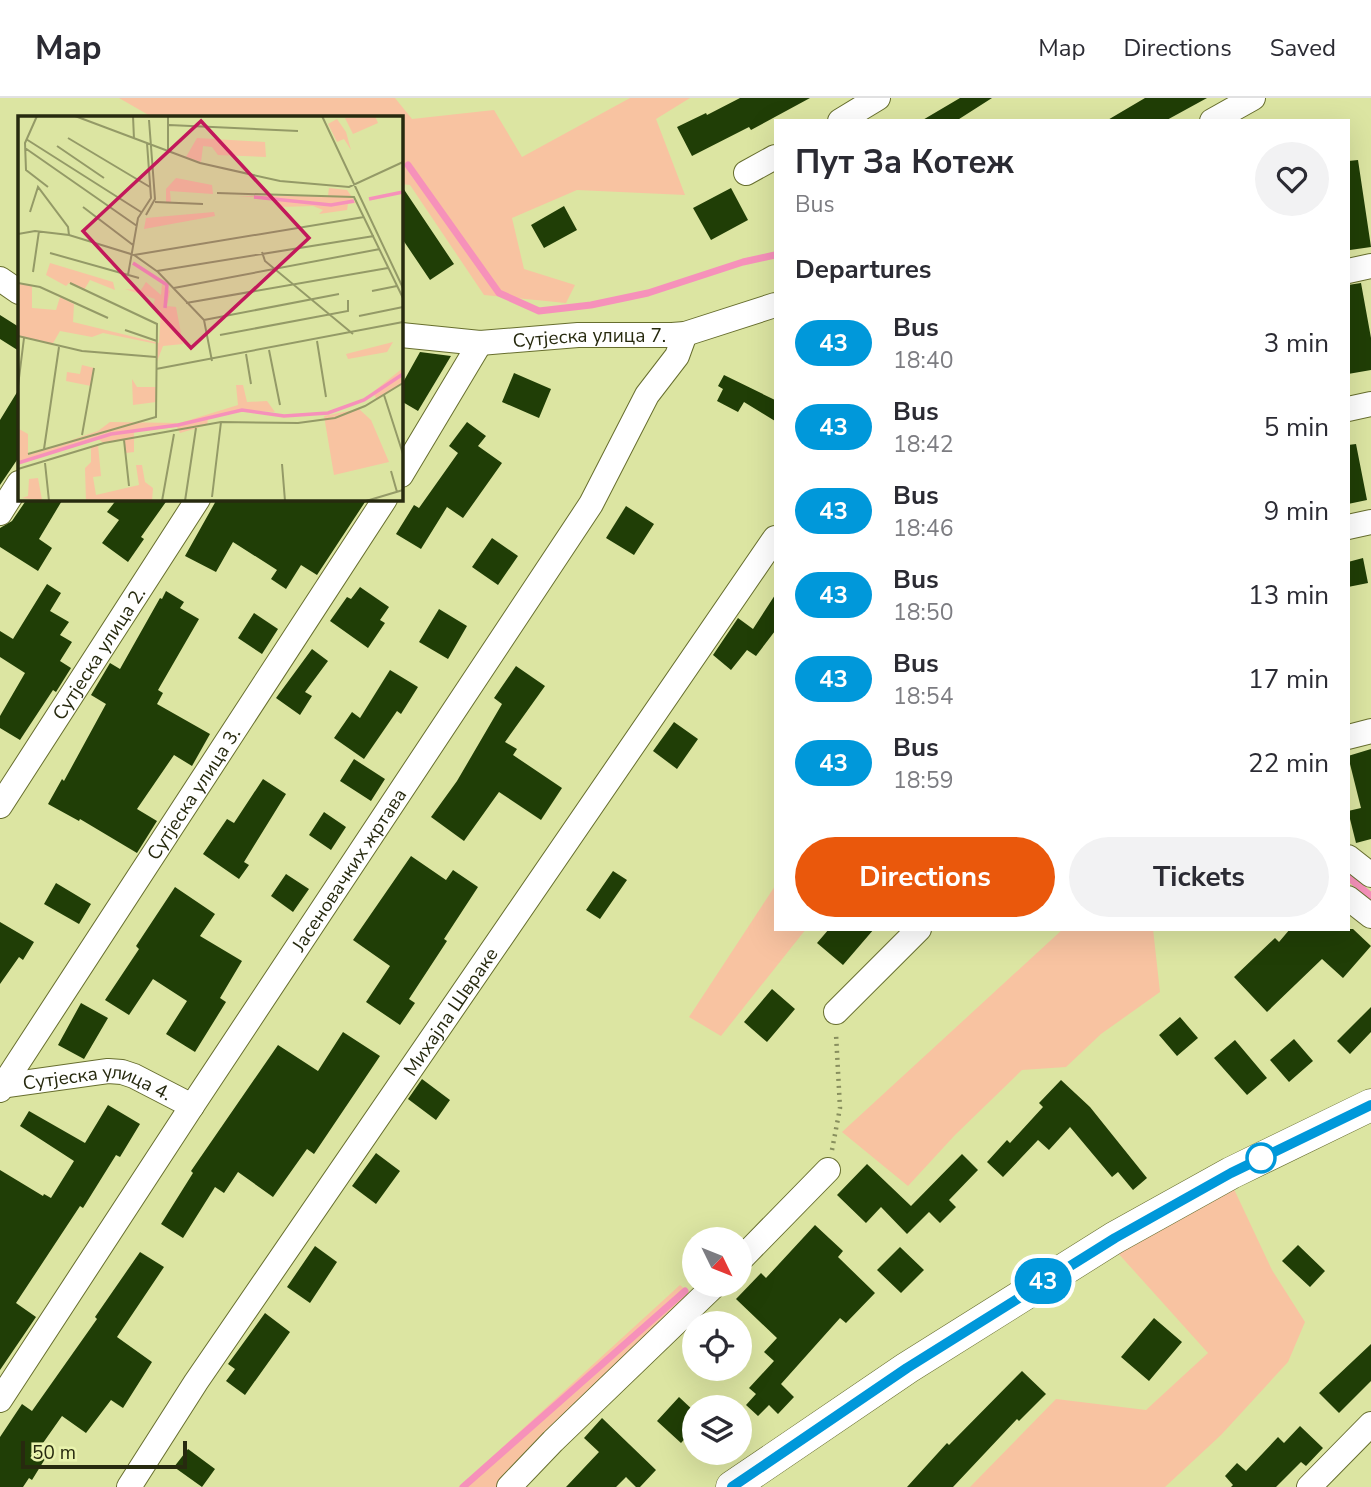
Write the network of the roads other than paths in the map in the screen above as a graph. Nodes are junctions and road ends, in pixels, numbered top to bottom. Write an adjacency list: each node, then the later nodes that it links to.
1 (878, 98): 3 (street)
2 (1253, 98): 4 (street)
3 (843, 119)
4 (1216, 119)
5 (774, 158): 6 (street)
6 (746, 173)
7 (1371, 267): 8 (street)
8 (1350, 271)
9 (0, 279): 10 (street)
10 (18, 291)
11 (774, 305): 12 (street, Сутјеска улица 7.)
12 (685, 334): 14 (street, Сутјеска улица 7.); 36 (street, Јасеновачких жртава)
13 (402, 335): 14 (street, Сутјеска улица 7.)
14 (480, 343): 17 (street)
15 (1371, 404): 16 (street)
16 (1350, 409)
17 (402, 473)
18 (18, 485): 21 (street)
19 (197, 500): 27 (street, Сутјеска улица 2.)
20 (385, 500): 34 (street, Сутјеска улица 3.)
21 (0, 513)
22 (1371, 522): 23 (street)
23 (1350, 527)
24 (774, 539): 42 (street, Михајла Швраке)
25 (1371, 731): 26 (street)
26 (1350, 736)
27 (0, 806)
28 (1350, 859): 29 (street)
29 (1371, 875)
30 (1350, 900): 31 (street)
31 (1371, 916)
32 (917, 931): 33 (street)
33 (836, 1012)
34 (1, 1087): 36 (street, Сутјеска улица 4.)
35 (1371, 1105): 44 (street)
36 (192, 1106): 40 (street, Јасеновачких жртава)
37 (828, 1170): 38 (street)
38 (752, 1248)
39 (703, 1297): 43 (street)
40 (0, 1400)
41 (1371, 1424): 45 (street)
42 (129, 1487)
43 (509, 1487)
44 (732, 1487)
45 (1309, 1487)

